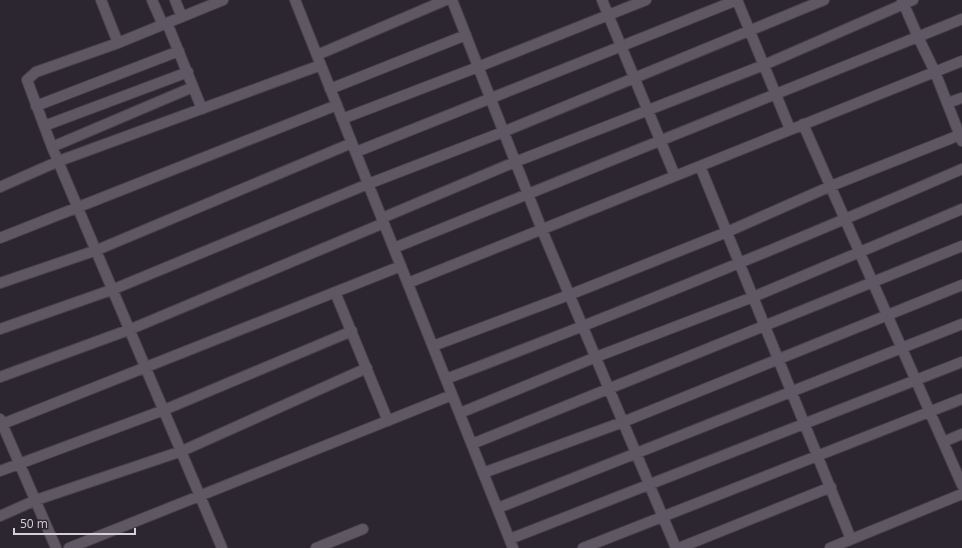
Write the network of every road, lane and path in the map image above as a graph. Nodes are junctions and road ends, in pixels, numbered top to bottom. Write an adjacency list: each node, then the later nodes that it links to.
1 (101, 0): 20 (street)
2 (152, 0): 16 (street)
3 (175, 0): 14 (street)
4 (223, 0): 14 (street)
5 (295, 0): 23 (street)
6 (446, 0): 23 (street)
7 (452, 0): 18 (street)
8 (602, 0): 13 (street)
9 (646, 0): 13 (street)
10 (737, 0): 17 (street); 21 (street)
11 (824, 0): 17 (street)
12 (906, 1): 19 (street); 26 (street)
13 (608, 15): 21 (street); 27 (street)
14 (182, 17): 16 (street)
15 (962, 19): 19 (street)
16 (165, 24): 20 (street); 22 (street)
17 (750, 30): 26 (street); 30 (street)
18 (466, 35): 27 (street); 32 (street)
19 (918, 37): 29 (street); 33 (street)
20 (118, 43): 38 (street)
21 (621, 46): 30 (street); 35 (street)
22 (179, 51): 28 (street); 38 (street)
23 (317, 55): 25 (street)
24 (962, 61): 29 (street)
25 (321, 65): 32 (street); 39 (street)
26 (764, 65): 33 (street); 40 (street)
27 (478, 68): 35 (street); 41 (street)
28 (188, 72): 31 (street); 43 (street)
29 (935, 72): 36 (street); 42 (street)
30 (634, 78): 40 (street); 45 (street)
31 (193, 87): 39 (street); 48 (street)
32 (330, 89): 37 (street)
33 (776, 94): 44 (street); 47 (street)
34 (962, 98): 36 (street)
35 (490, 99): 45 (street); 49 (street)
36 (947, 103): 46 (street)
37 (337, 105): 41 (street); 59 (street)
38 (36, 106): 43 (street)
39 (202, 109): 50 (street)
40 (647, 110): 47 (street); 51 (street)
41 (342, 119): 49 (street)
42 (803, 124): 44 (street); 56 (street)
43 (44, 126): 48 (street)
44 (790, 129): 52 (street)
45 (503, 132): 51 (street); 55 (street)
46 (961, 136): 56 (street)
47 (660, 141): 54 (street); 58 (street)
48 (52, 147): 50 (street)
49 (354, 148): 55 (street); 68 (street)
50 (59, 161): 57 (street); 59 (street)
51 (515, 162): 58 (street); 61 (street)
52 (700, 166): 54 (street); 64 (street)
53 (962, 169): 62 (street)
54 (675, 176): 63 (street)
55 (368, 184): 61 (street); 76 (street)
56 (830, 186): 62 (street); 64 (street)
57 (0, 187)
58 (528, 194): 63 (street); 67 (street)
59 (79, 208): 65 (street); 68 (street)
60 (962, 209): 69 (street)
61 (383, 220): 67 (street); 85 (street)
62 (845, 220): 69 (street); 70 (street)
63 (542, 230): 73 (street); 78 (street)
64 (727, 232): 70 (street); 78 (street)
65 (0, 238)
66 (962, 246): 74 (street)
67 (394, 248): 71 (street)
68 (97, 250): 72 (street); 76 (street)
69 (859, 251): 74 (street); 79 (street)
70 (740, 264): 79 (street); 83 (street)
71 (401, 266): 73 (street); 77 (street)
72 (0, 283)
73 (408, 283): 87 (street)
74 (873, 283): 80 (street); 82 (street)
75 (962, 285): 80 (street)
76 (114, 289): 84 (street); 85 (street)
77 (335, 292): 86 (street); 92 (street)
78 (569, 295): 83 (street); 87 (street)
79 (753, 296): 82 (street); 89 (street)
80 (888, 316): 88 (street); 90 (street)
81 (962, 324): 88 (street)
82 (765, 326): 90 (street); 97 (street)
83 (583, 328): 89 (street); 95 (street)
84 (0, 329)
85 (131, 329): 92 (street); 94 (street)
86 (352, 331): 93 (street); 101 (street)
87 (433, 346): 95 (street)
88 (902, 348): 96 (street); 98 (street)
89 (596, 357): 97 (street); 103 (street)
90 (779, 360): 98 (street); 105 (street)
91 (962, 362): 96 (street)
92 (146, 366): 101 (street); 107 (street)
93 (367, 368): 104 (street); 111 (street)
94 (0, 377)
95 (446, 379): 99 (street)
96 (916, 381): 102 (street); 106 (street)
97 (609, 389): 105 (street); 110 (street)
98 (792, 393): 106 (street); 112 (street)
99 (452, 395): 103 (street); 104 (street)
100 (962, 399): 102 (street)
101 (164, 410): 111 (street); 114 (street)
102 (930, 412): 109 (street); 113 (street)
103 (460, 413): 110 (street)
104 (388, 421): 121 (street)
105 (623, 422): 112 (street); 116 (street)
106 (804, 422): 113 (street); 118 (street)
107 (1, 423): 114 (street)
108 (962, 434): 109 (street)
109 (943, 442): 117 (street)
110 (472, 444): 116 (street)
111 (182, 451): 121 (street); 122 (street)
112 (636, 453): 118 (street); 123 (street)
113 (818, 455): 119 (street); 125 (street)
114 (20, 462): 115 (street); 122 (street)
115 (0, 471)
116 (483, 473): 123 (street)
117 (961, 478)
118 (649, 484): 125 (street); 128 (street)
119 (831, 487): 127 (street); 134 (street)
120 (962, 494): 127 (street)
121 (200, 496): 130 (street); 131 (street)
122 (36, 500): 124 (street); 129 (street)
123 (498, 508): 128 (street)
124 (0, 516)
125 (663, 517): 133 (street); 134 (street)
126 (363, 529): 132 (street)
127 (852, 538): 135 (street)
128 (511, 543)
129 (56, 548)
130 (69, 548)
131 (222, 548)
132 (316, 548)
133 (583, 548)
134 (677, 548)
135 (830, 548)

